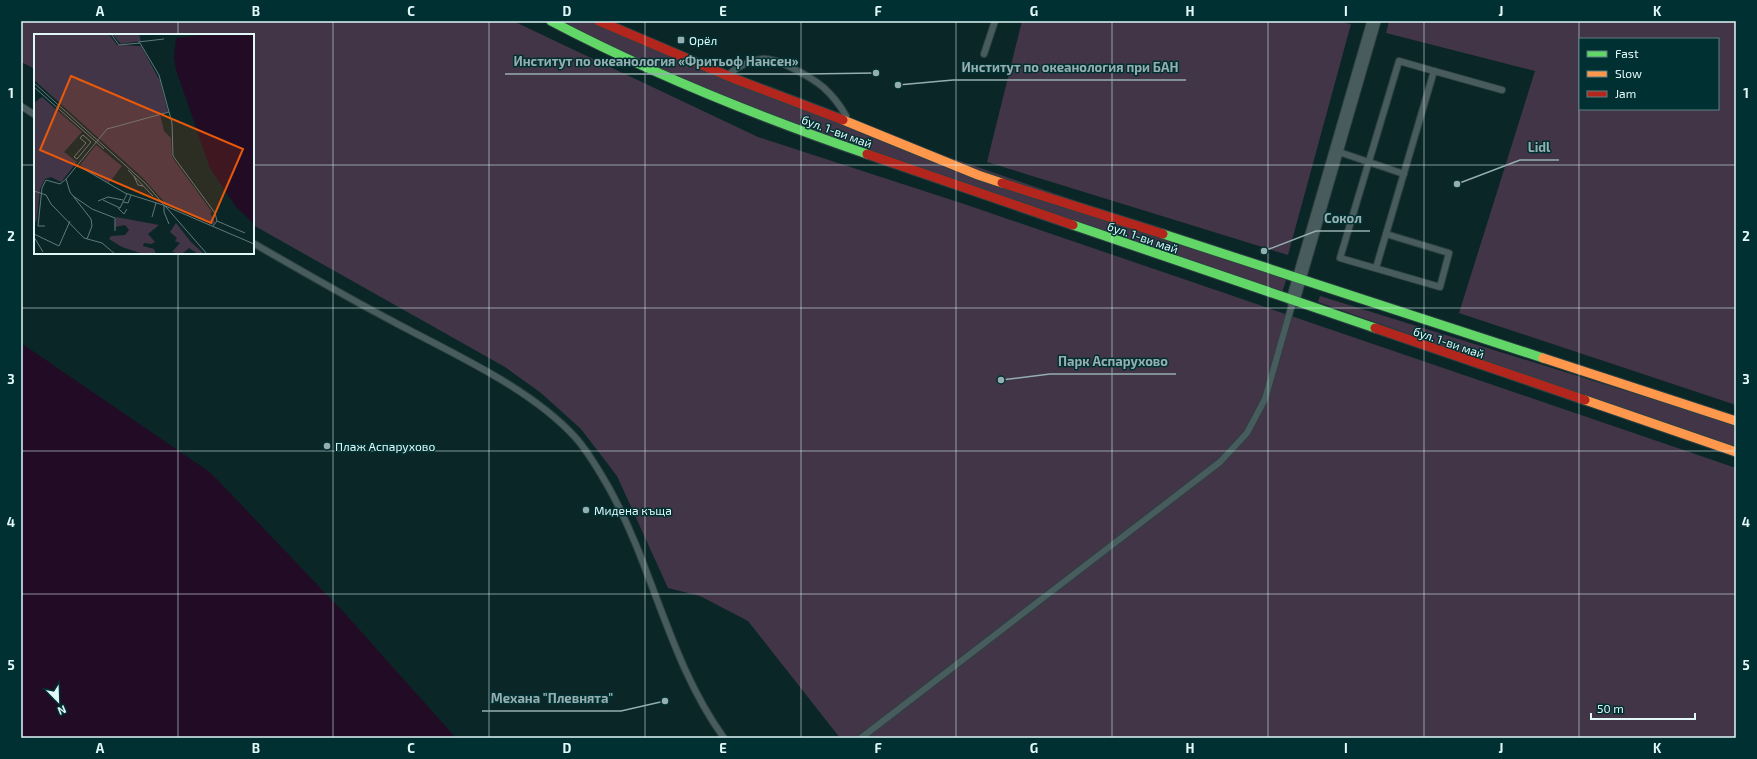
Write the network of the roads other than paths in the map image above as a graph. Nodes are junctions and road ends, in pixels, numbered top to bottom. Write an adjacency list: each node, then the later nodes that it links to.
1 (551, 21): 19 (main road, бул. 1-ви май)
2 (599, 21): 7 (main road, бул. 1-ви май)
3 (995, 21): 5 (lane)
4 (1374, 21): 12 (street)
5 (984, 54)
6 (1434, 71): 8 (lane); 13 (lane); 14 (lane)
7 (727, 76): 11 (main road, бул. 1-ви май); 11 (lane)
8 (1502, 90)
9 (21, 106): 10 (lane)
10 (34, 114)
11 (850, 123): 18 (main road, бул. 1-ви май)
12 (1336, 151): 13 (lane); 18 (street)
13 (1369, 162): 14 (lane); 17 (lane)
14 (1404, 174): 15 (lane)
15 (1386, 234): 17 (lane); 17 (lane)
16 (254, 244): 22 (lane)
17 (1376, 268)
18 (1299, 278): 19 (street); 20 (main road, бул. 1-ви май)
19 (1293, 300): 21 (main road, бул. 1-ви май); 23 (lane)
20 (1736, 421)
21 (1736, 452)
22 (724, 738)
23 (861, 738)

